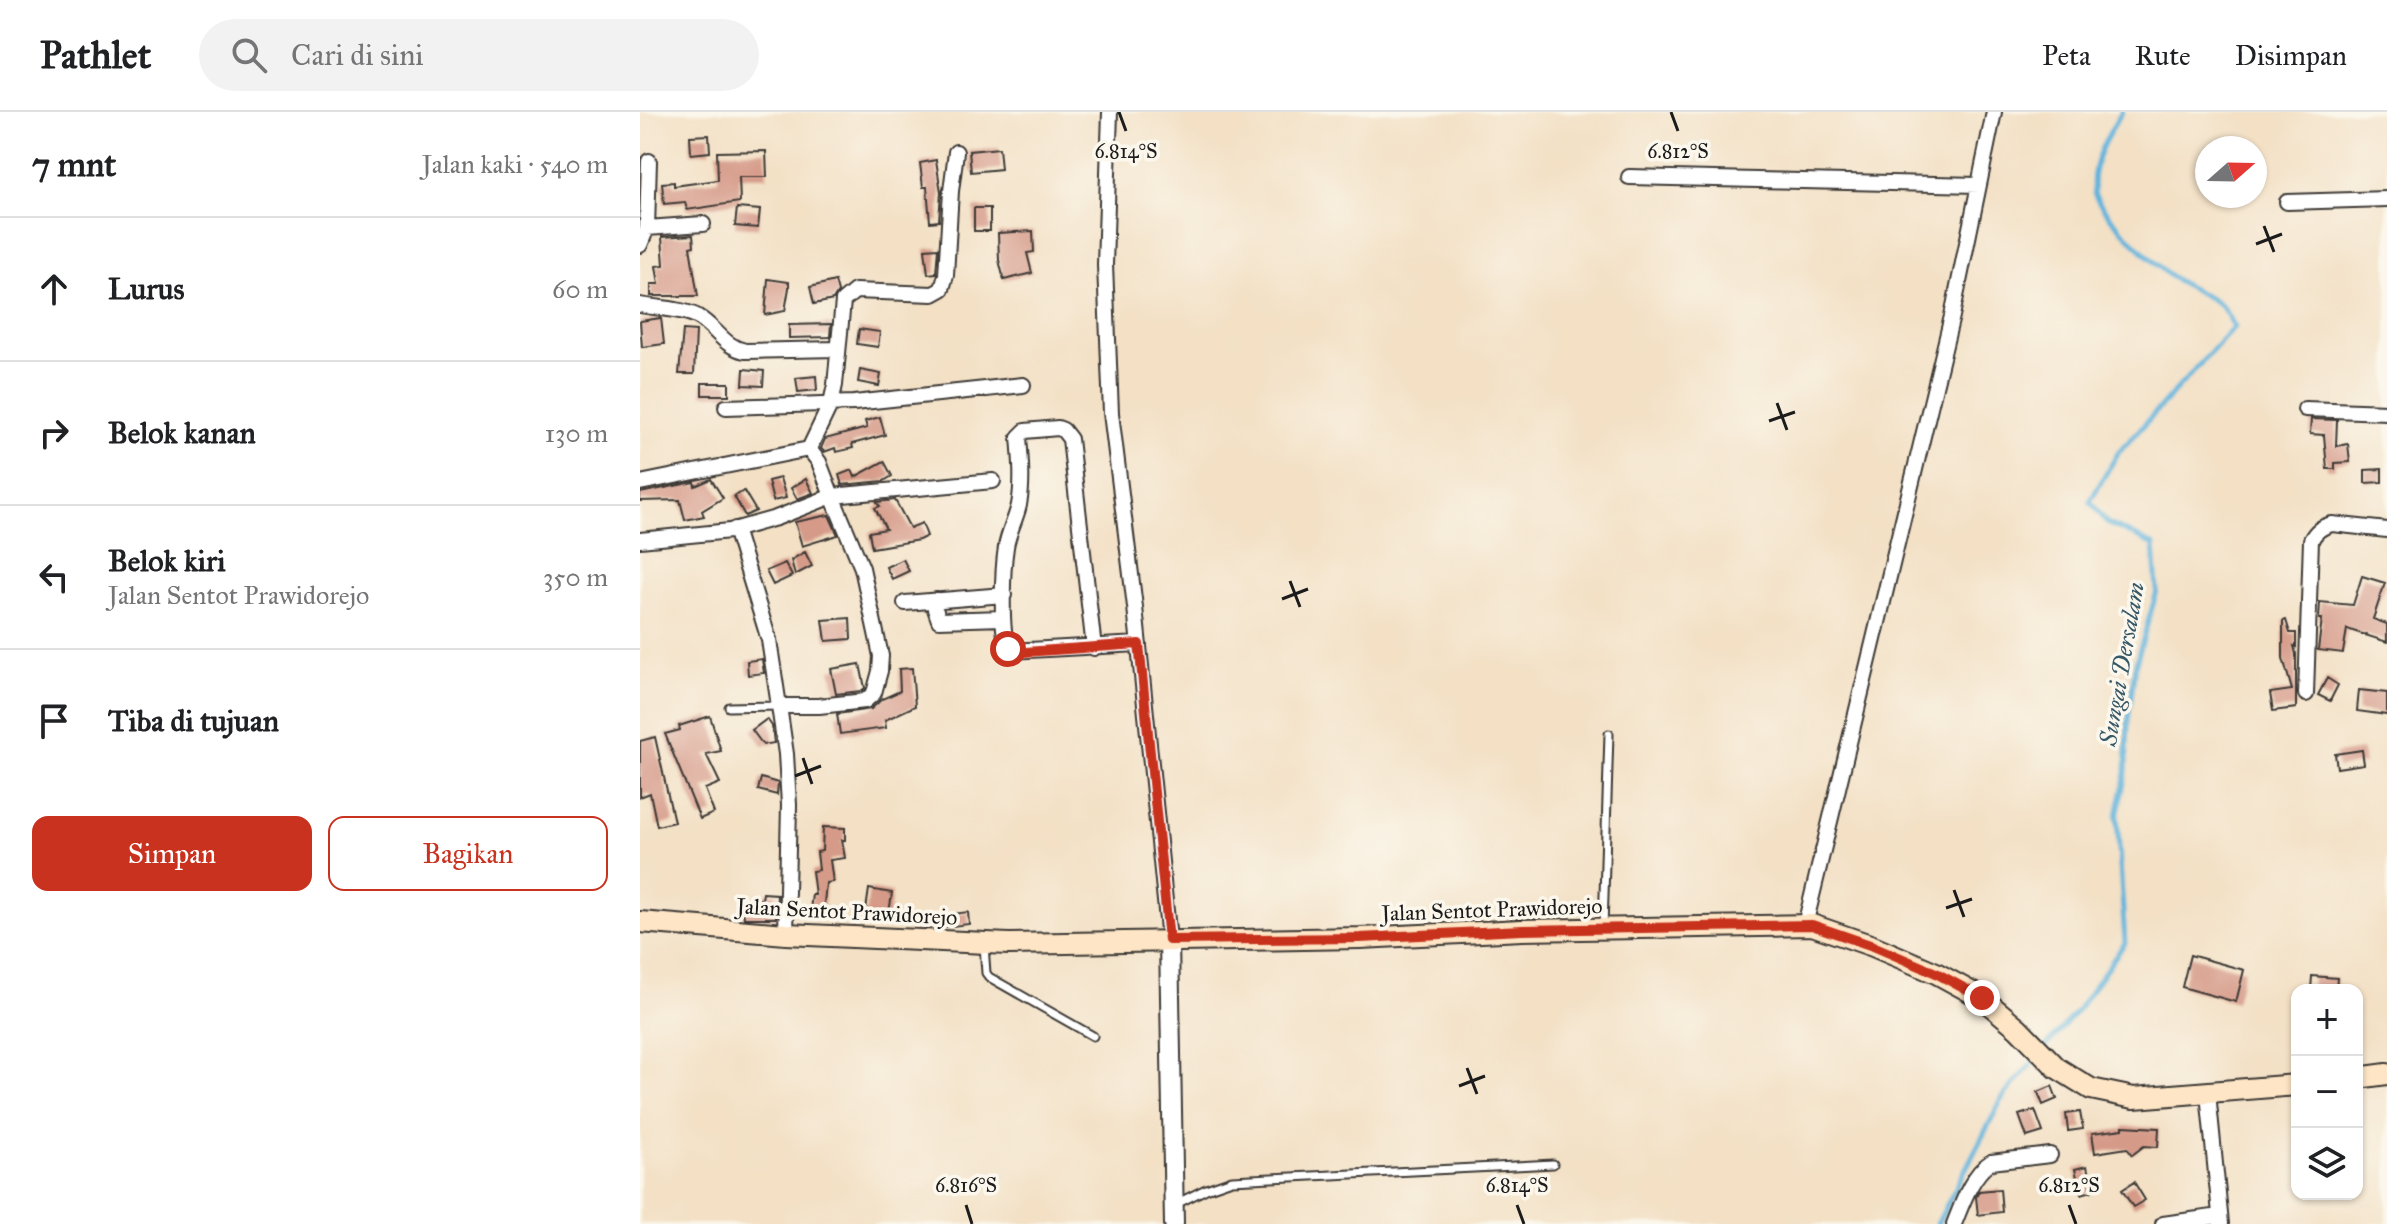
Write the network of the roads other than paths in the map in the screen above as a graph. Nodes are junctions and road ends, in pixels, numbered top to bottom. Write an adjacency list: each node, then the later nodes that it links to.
1 (1110, 112): 30 (street)
2 (1994, 112): 6 (street)
3 (956, 152): 13 (street)
4 (649, 161): 10 (street)
5 (1629, 177): 6 (street)
6 (1979, 185): 37 (street)
7 (2387, 199): 8 (street)
8 (2287, 202)
9 (703, 224): 10 (street)
10 (647, 228): 11 (street)
11 (640, 245)
12 (640, 305): 13 (street)
13 (838, 349): 15 (street)
14 (1023, 385): 15 (street)
15 (831, 403): 16 (street); 19 (street)
16 (726, 407)
17 (2305, 409): 18 (street)
18 (2387, 412)
19 (809, 449): 21 (street); 22 (street)
20 (993, 481): 22 (street)
21 (640, 483)
22 (832, 496): 23 (street); 33 (street)
23 (735, 529): 25 (street); 33 (street)
24 (2387, 530): 32 (street)
25 (640, 540)
26 (1004, 595): 27 (street); 29 (street); 31 (street)
27 (936, 600): 28 (street); 29 (street)
28 (905, 603)
29 (1003, 618): 31 (street)
30 (1139, 644): 31 (street); 40 (street)
31 (1094, 648)
32 (2306, 694)
33 (779, 706): 34 (lane); 39 (street)
34 (729, 707)
35 (1609, 734): 38 (lane)
36 (640, 922): 39 (main road, Jalan Sentot Prawidorejo)
37 (1805, 925): 38 (main road, Jalan Sentot Prawidorejo); 46 (main road, Jalan Sentot Prawidorejo)
38 (1603, 928): 40 (main road, Jalan Sentot Prawidorejo)
39 (786, 934): 41 (main road, Jalan Sentot Prawidorejo)
40 (1169, 940): 41 (main road, Jalan Sentot Prawidorejo); 49 (street)
41 (984, 943): 42 (lane)
42 (1093, 1036)
43 (2386, 1070): 44 (main road)
44 (2363, 1076)
45 (2291, 1086): 46 (main road, Jalan Sentot Prawidorejo)
46 (2208, 1093): 50 (street)
47 (2050, 1155): 51 (street)
48 (1553, 1164): 49 (lane)
49 (1174, 1215)
50 (2221, 1220): 52 (street)
51 (1954, 1224)
52 (2163, 1224)

